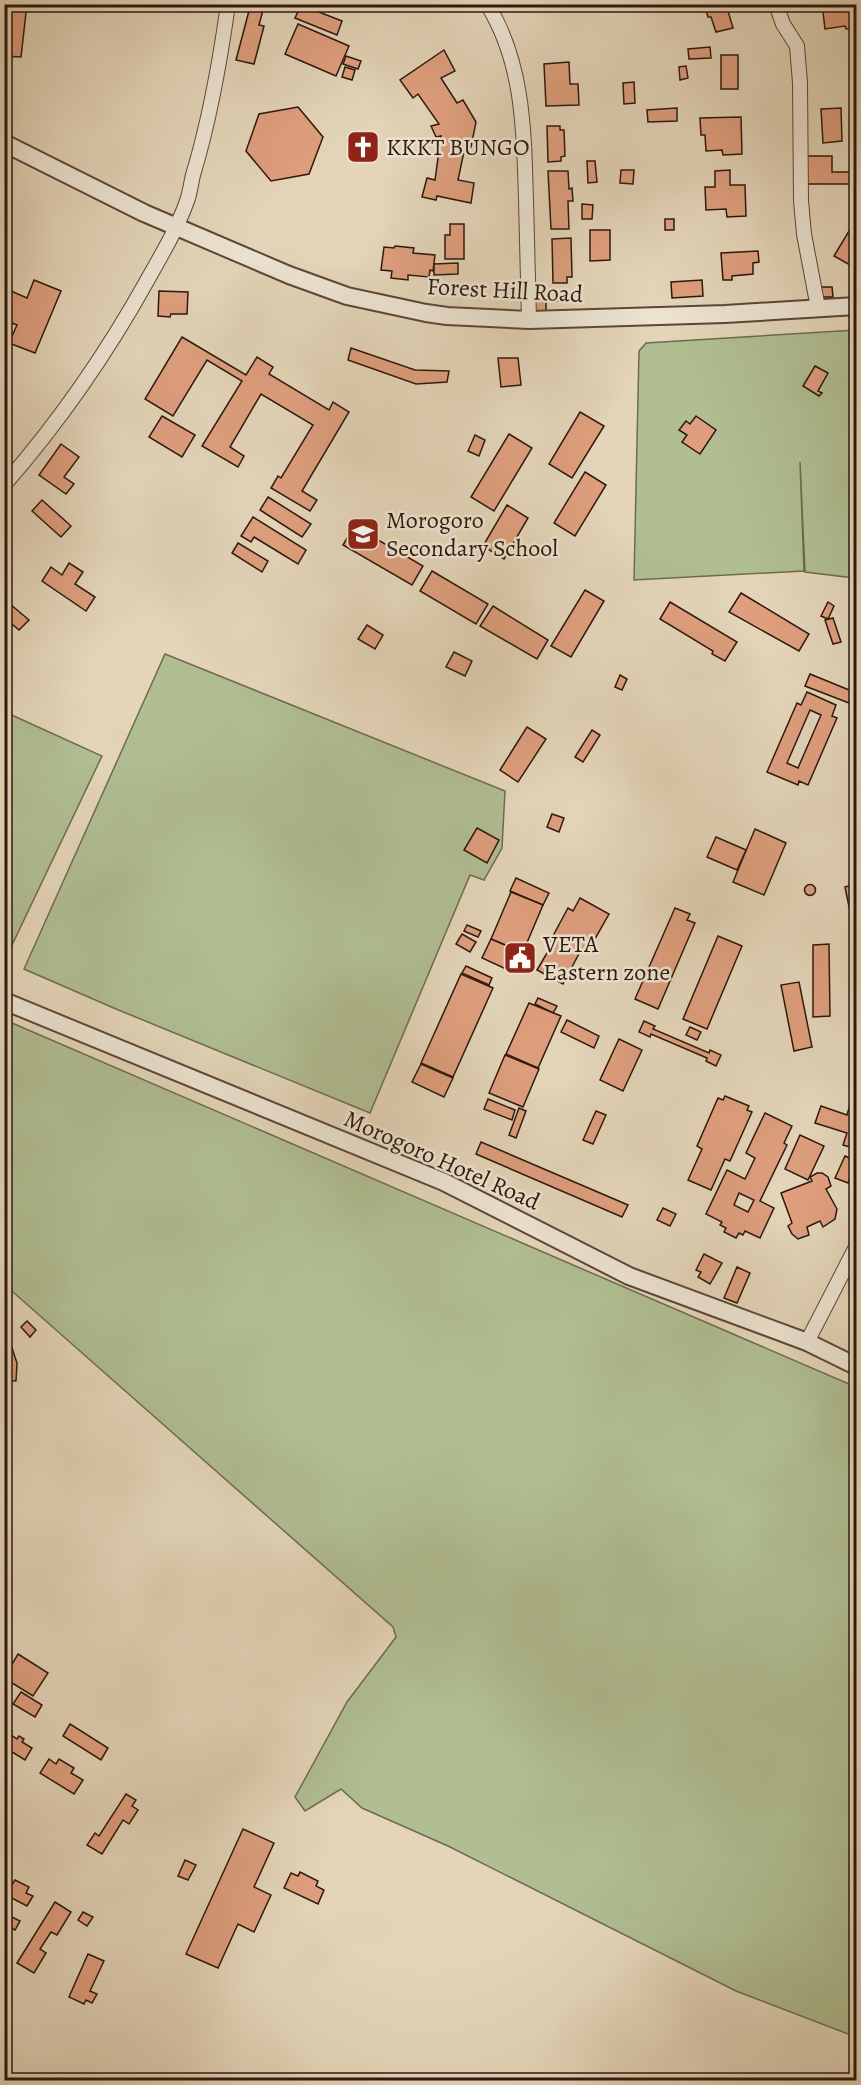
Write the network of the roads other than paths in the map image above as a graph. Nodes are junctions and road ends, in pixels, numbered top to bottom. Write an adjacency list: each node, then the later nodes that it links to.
1 (228, 4): 5 (street)
2 (487, 4): 8 (street)
3 (776, 4): 7 (street)
4 (4, 143): 5 (street, Forest Hill Road)
5 (176, 227): 8 (street, Forest Hill Road); 9 (street)
6 (856, 306): 7 (street, Forest Hill Road)
7 (818, 308): 8 (street, Forest Hill Road)
8 (529, 320)
9 (4, 485)
10 (4, 1001): 12 (street, Morogoro Hotel Road)
11 (856, 1247): 12 (street)
12 (807, 1342): 13 (street, Morogoro Hotel Road)
13 (856, 1366)

